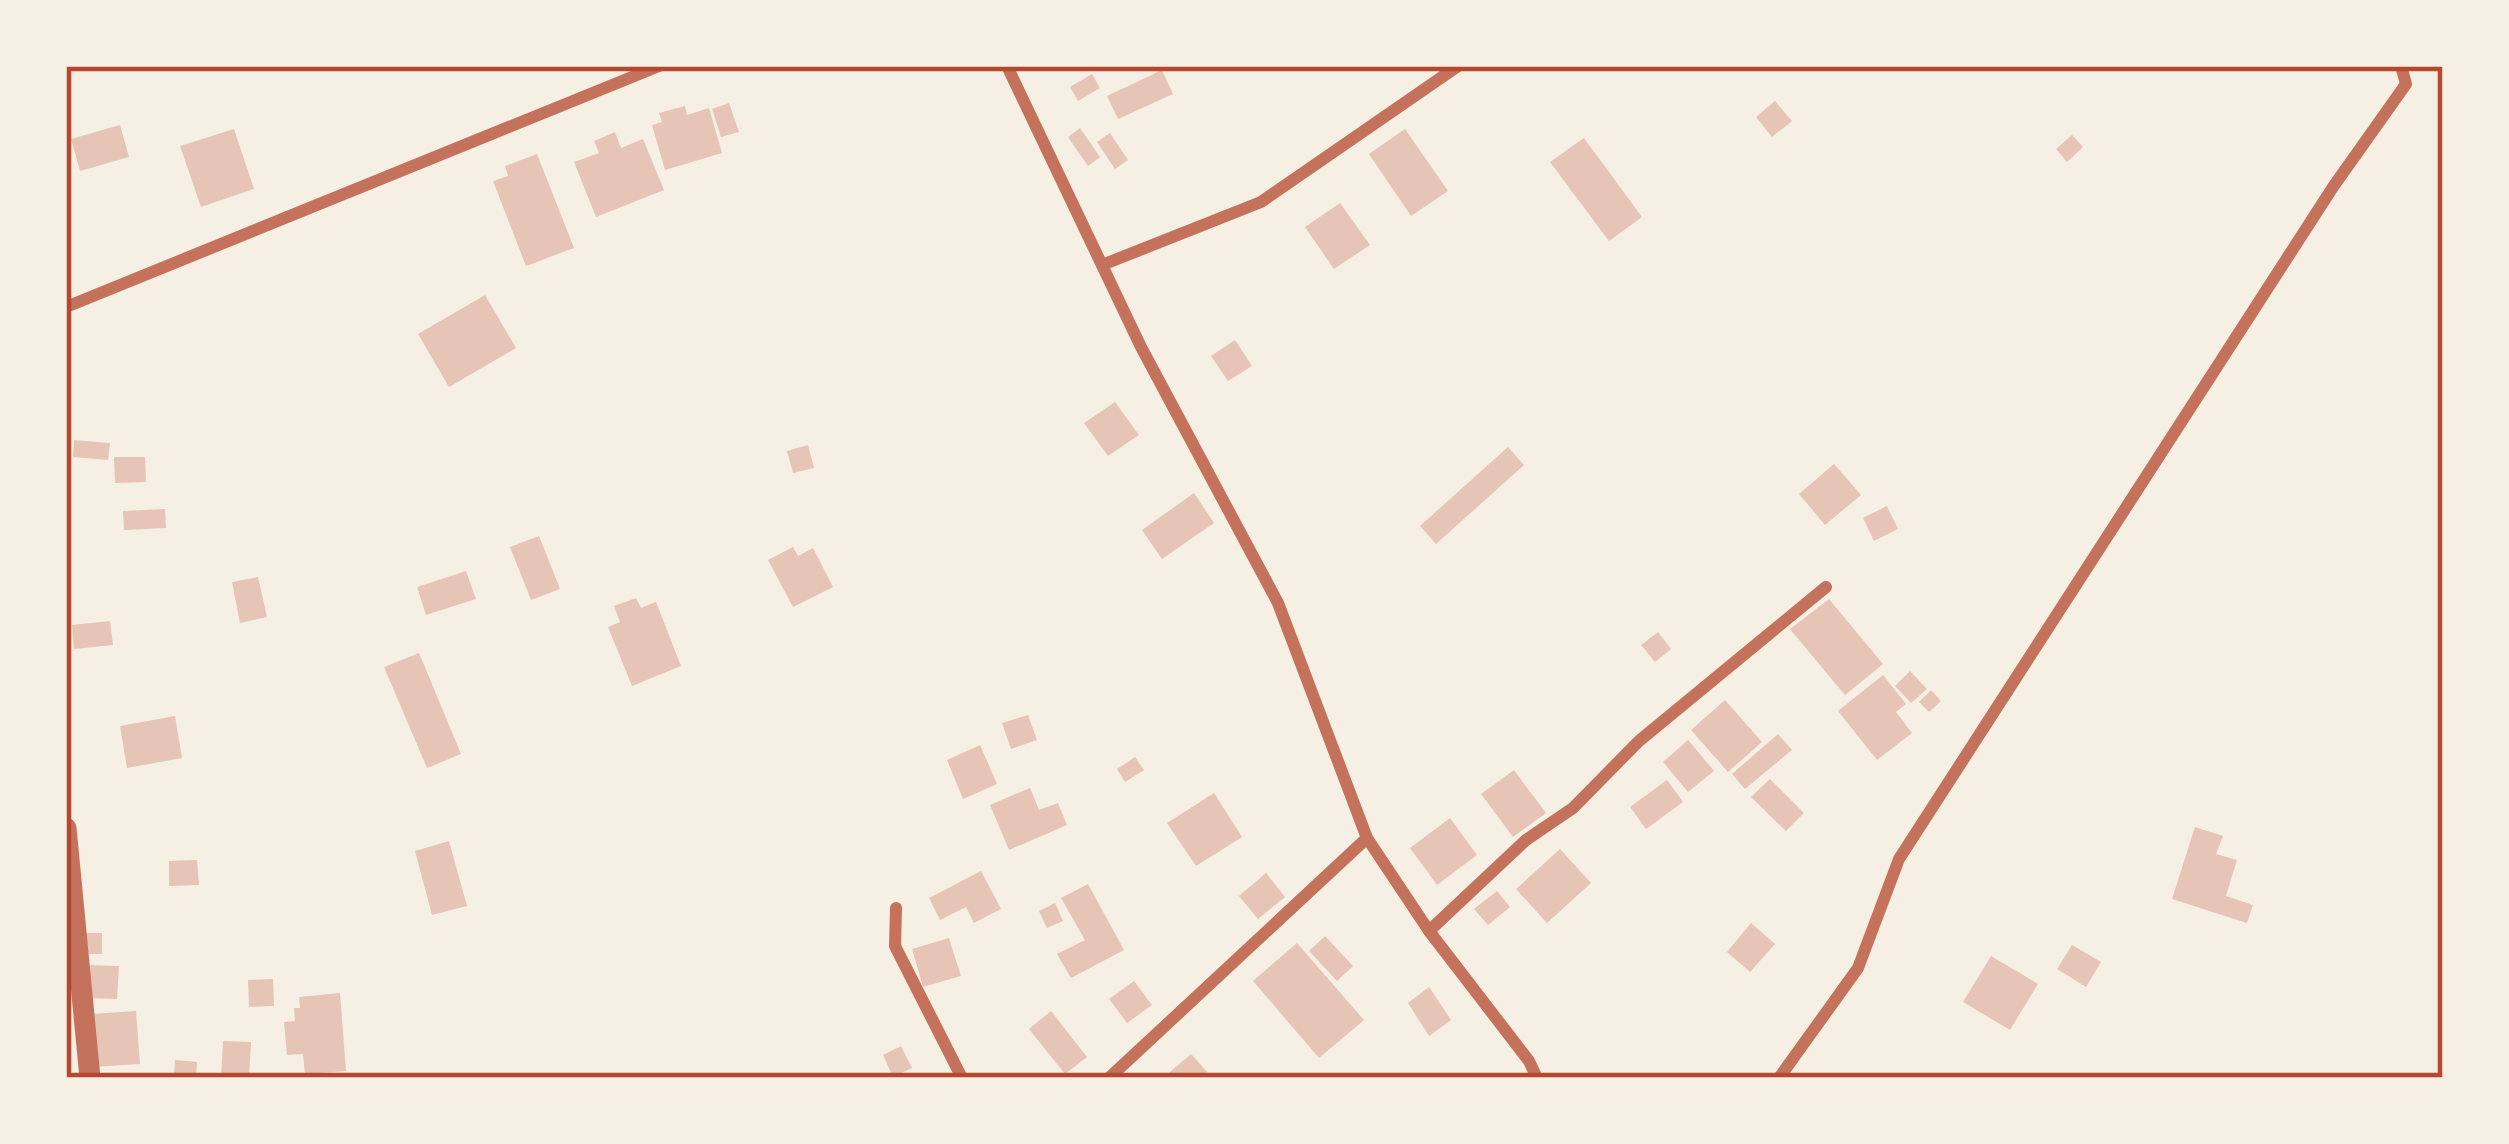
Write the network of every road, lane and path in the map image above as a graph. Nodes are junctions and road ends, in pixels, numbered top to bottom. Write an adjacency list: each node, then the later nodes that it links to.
1 (659, 66): 6 (street)
2 (1007, 66): 5 (street)
3 (1458, 66): 5 (street)
4 (2402, 66): 16 (street)
5 (1102, 265): 9 (street)
6 (66, 308)
7 (1826, 587): 11 (street)
8 (66, 828): 12 (street)
9 (1367, 838): 11 (street); 14 (street)
10 (896, 908): 13 (street)
11 (1429, 931): 15 (street)
12 (90, 1078)
13 (962, 1078)
14 (1109, 1078)
15 (1538, 1078)
16 (1779, 1078)

